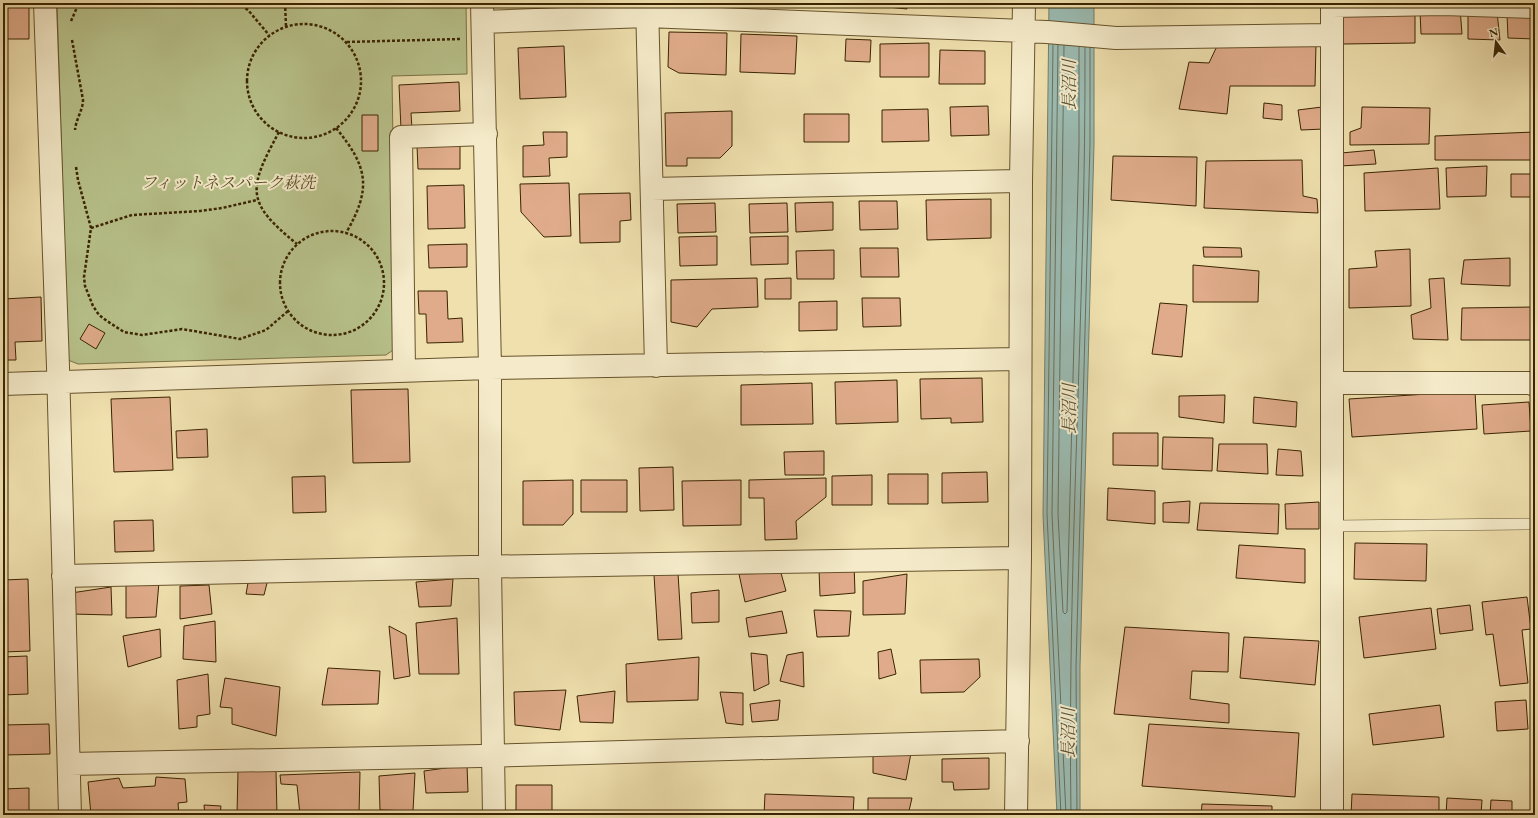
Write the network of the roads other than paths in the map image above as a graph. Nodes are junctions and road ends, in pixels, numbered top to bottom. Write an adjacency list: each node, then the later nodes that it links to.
1 (45, 3): 16 (street)
2 (1024, 3): 7 (street)
3 (1332, 5): 4 (street); 8 (street)
4 (1535, 7)
5 (647, 10): 6 (street); 7 (street); 11 (street)
6 (483, 12): 9 (street)
7 (1024, 32): 8 (street); 10 (street)
8 (1332, 35): 17 (street)
9 (486, 134): 14 (street); 15 (street)
10 (1021, 181): 11 (street); 12 (street)
11 (652, 189): 13 (street)
12 (1020, 359): 13 (street); 22 (street)
13 (656, 366): 14 (street)
14 (490, 368): 15 (street); 23 (street)
15 (404, 370): 16 (street)
16 (58, 382): 18 (street); 24 (street)
17 (1332, 383): 19 (street); 21 (street)
18 (3, 384)
19 (1535, 385)
20 (1535, 524): 21 (lane)
21 (1333, 526): 31 (street)
22 (1020, 558): 23 (street); 25 (street)
23 (490, 567): 24 (street); 26 (street)
24 (63, 576): 27 (street)
25 (1018, 741): 26 (street); 30 (street)
26 (494, 756): 27 (street); 29 (street)
27 (69, 764): 28 (street)
28 (70, 815)
29 (494, 815)
30 (1016, 815)
31 (1332, 815)

